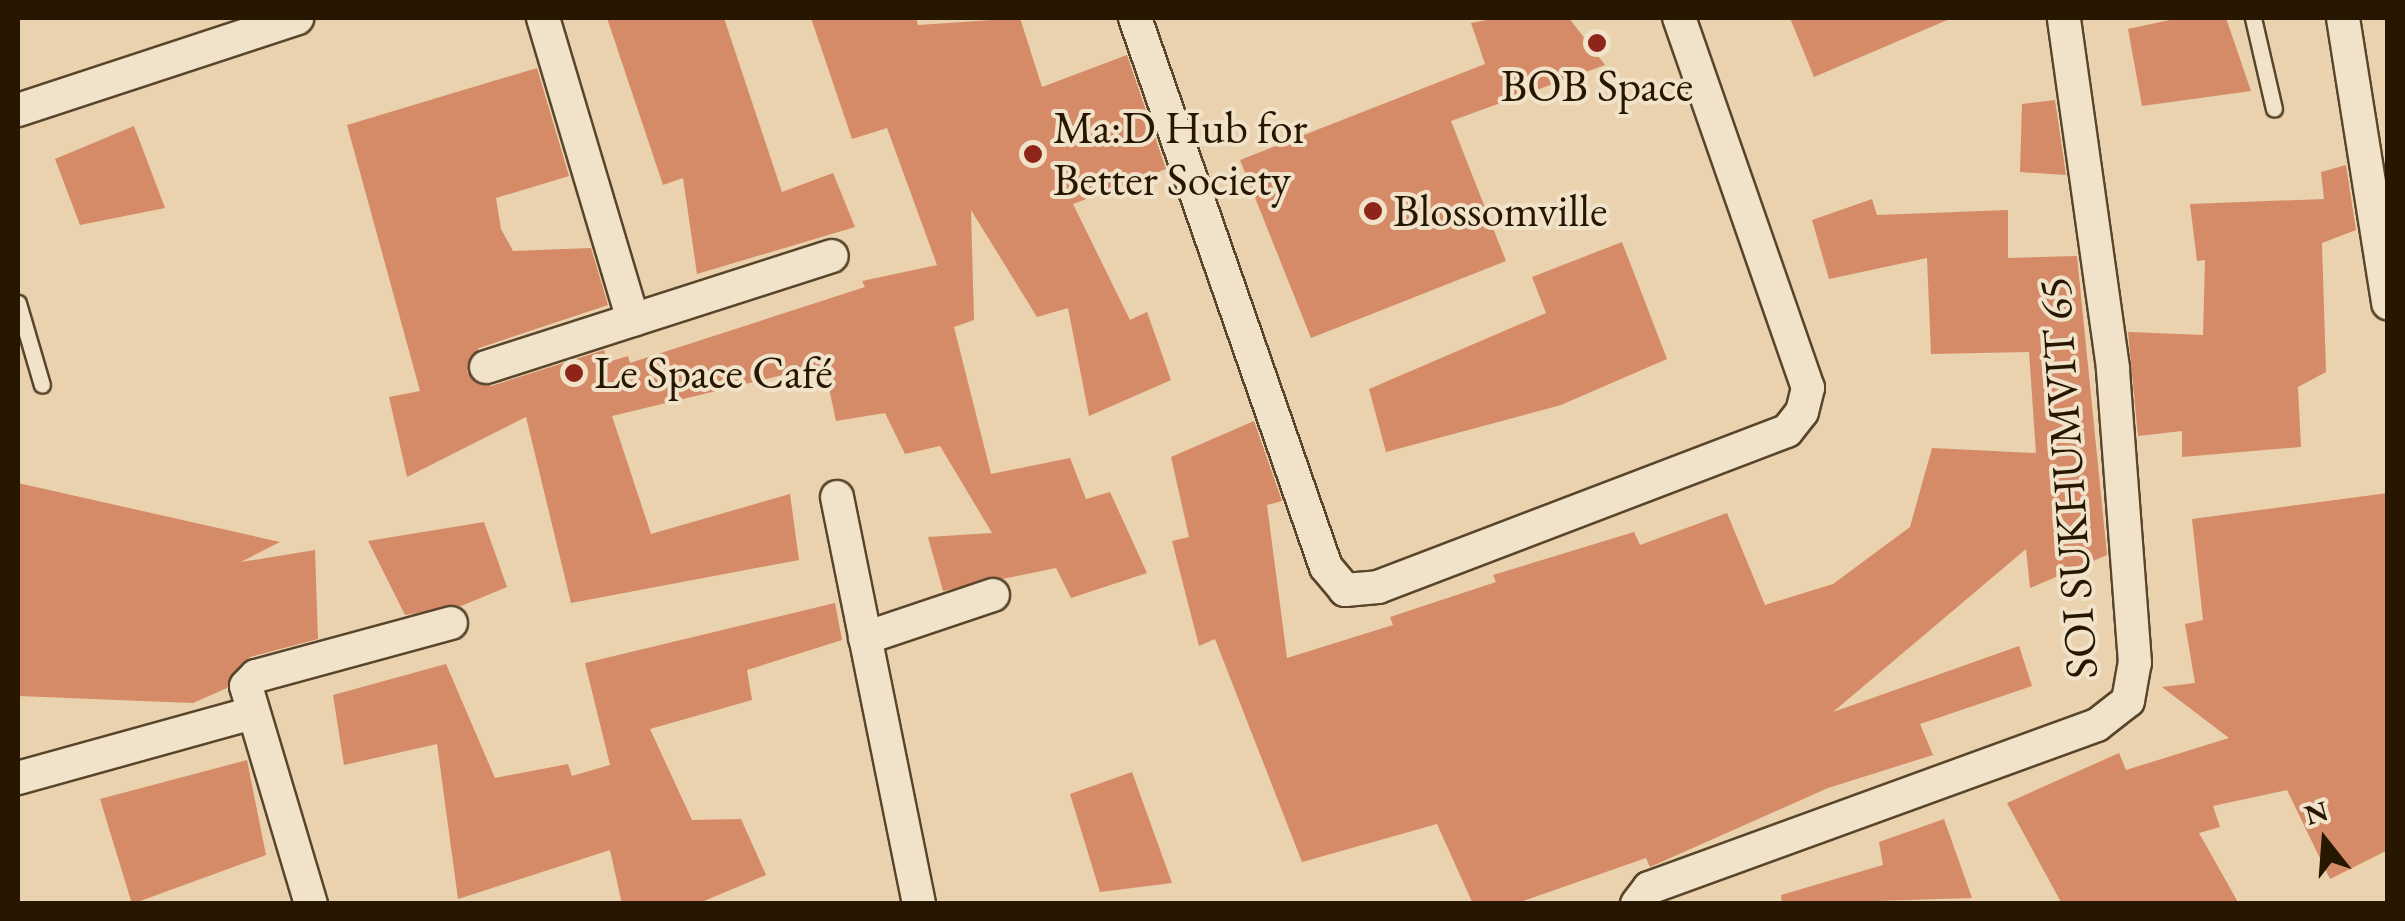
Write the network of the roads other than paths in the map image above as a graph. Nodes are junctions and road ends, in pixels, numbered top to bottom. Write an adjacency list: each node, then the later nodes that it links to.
1 (298, 18): 9 (street)
2 (543, 18): 14 (street)
3 (1136, 18): 4 (street)
4 (1679, 18)
5 (2064, 18): 25 (street, SOI SUKHUMVIT 65)
6 (2252, 18): 8 (lane)
7 (2344, 18): 10 (street)
8 (2274, 109)
9 (18, 110)
10 (2382, 233): 12 (street)
11 (832, 256): 14 (street)
12 (2388, 303)
13 (18, 304): 16 (lane)
14 (633, 320): 15 (street)
15 (486, 367)
16 (42, 385)
17 (837, 498): 20 (street)
18 (992, 595): 20 (street)
19 (451, 623): 21 (street)
20 (865, 638): 24 (street)
21 (249, 714): 22 (street); 23 (street)
22 (18, 778)
23 (311, 904)
24 (919, 904)
25 (1637, 904)

